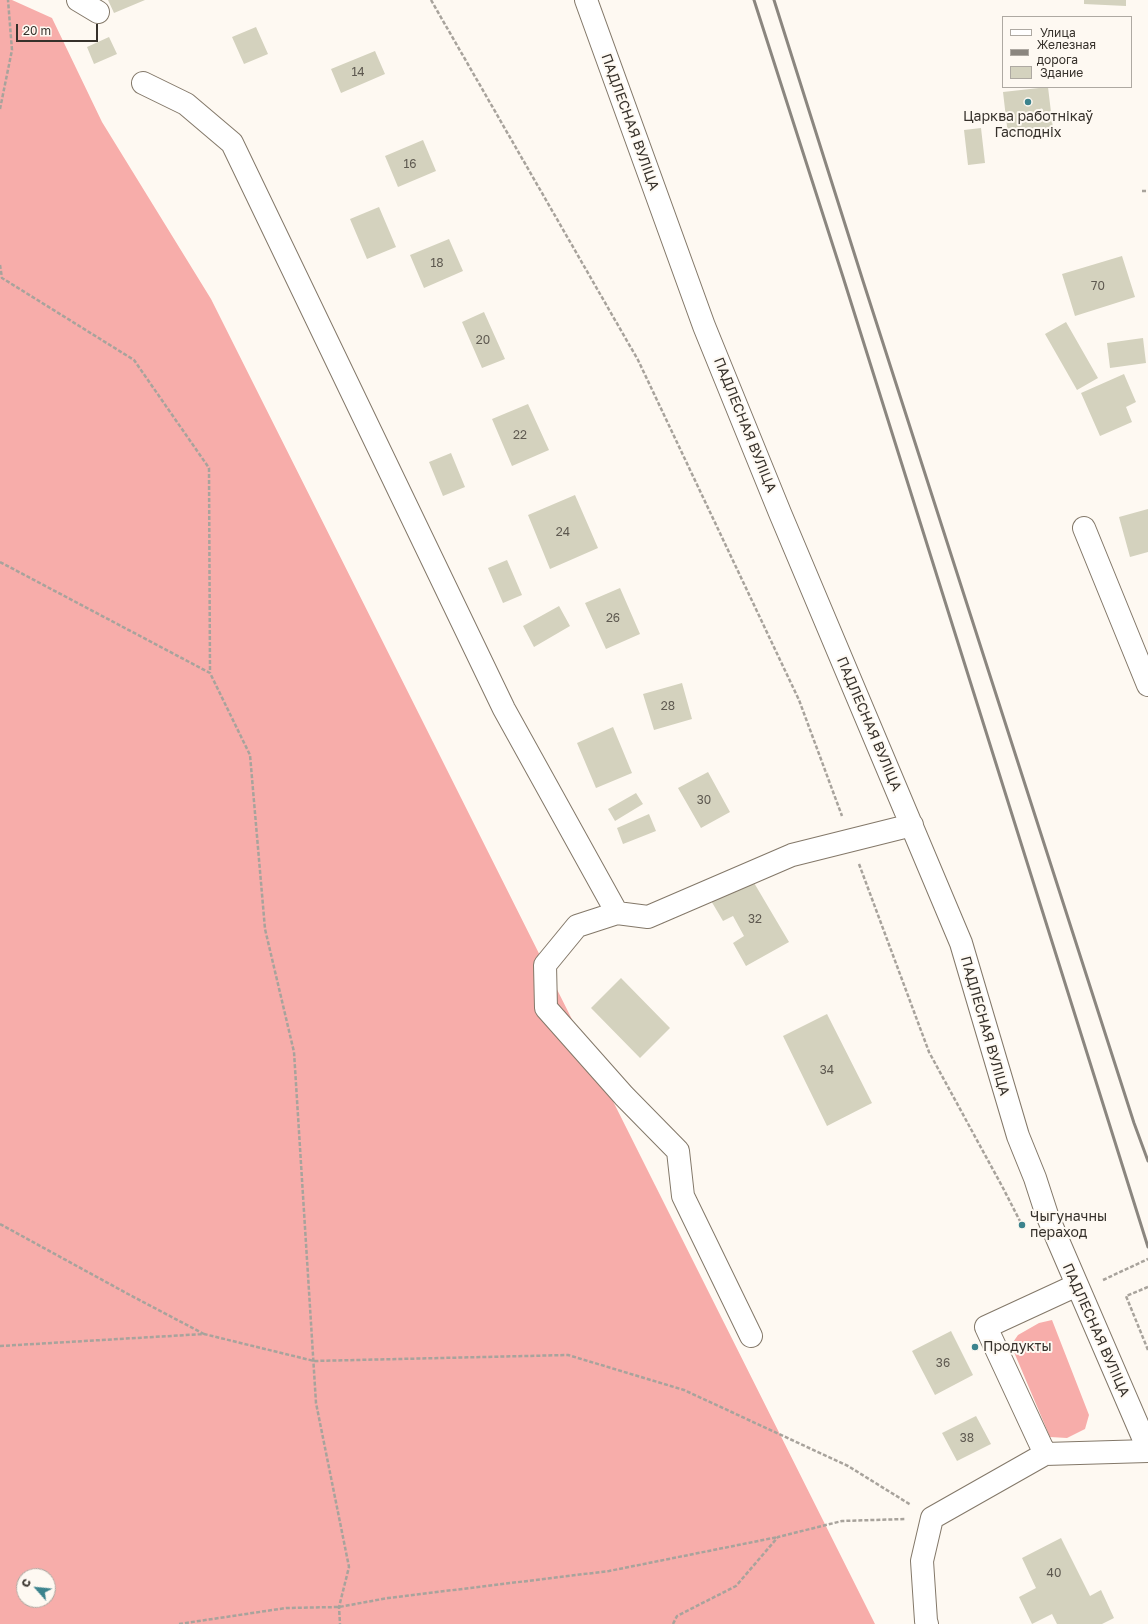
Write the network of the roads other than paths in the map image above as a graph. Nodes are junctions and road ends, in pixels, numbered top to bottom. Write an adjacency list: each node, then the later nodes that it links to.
1 (78, 0): 3 (street)
2 (586, 0): 7 (street, ПАДЛЕСНАЯ ВУЛІЦА)
3 (98, 12)
4 (143, 83): 8 (street)
5 (1084, 528): 6 (street)
6 (1148, 685)
7 (912, 825): 8 (street); 9 (street, ПАДЛЕСНАЯ ВУЛІЦА)
8 (617, 913): 10 (street)
9 (1087, 1284): 11 (street, ПАДЛЕСНАЯ ВУЛІЦА); 12 (street)
10 (751, 1336)
11 (1148, 1450): 12 (street)
12 (1045, 1454): 13 (street)
13 (927, 1624)

